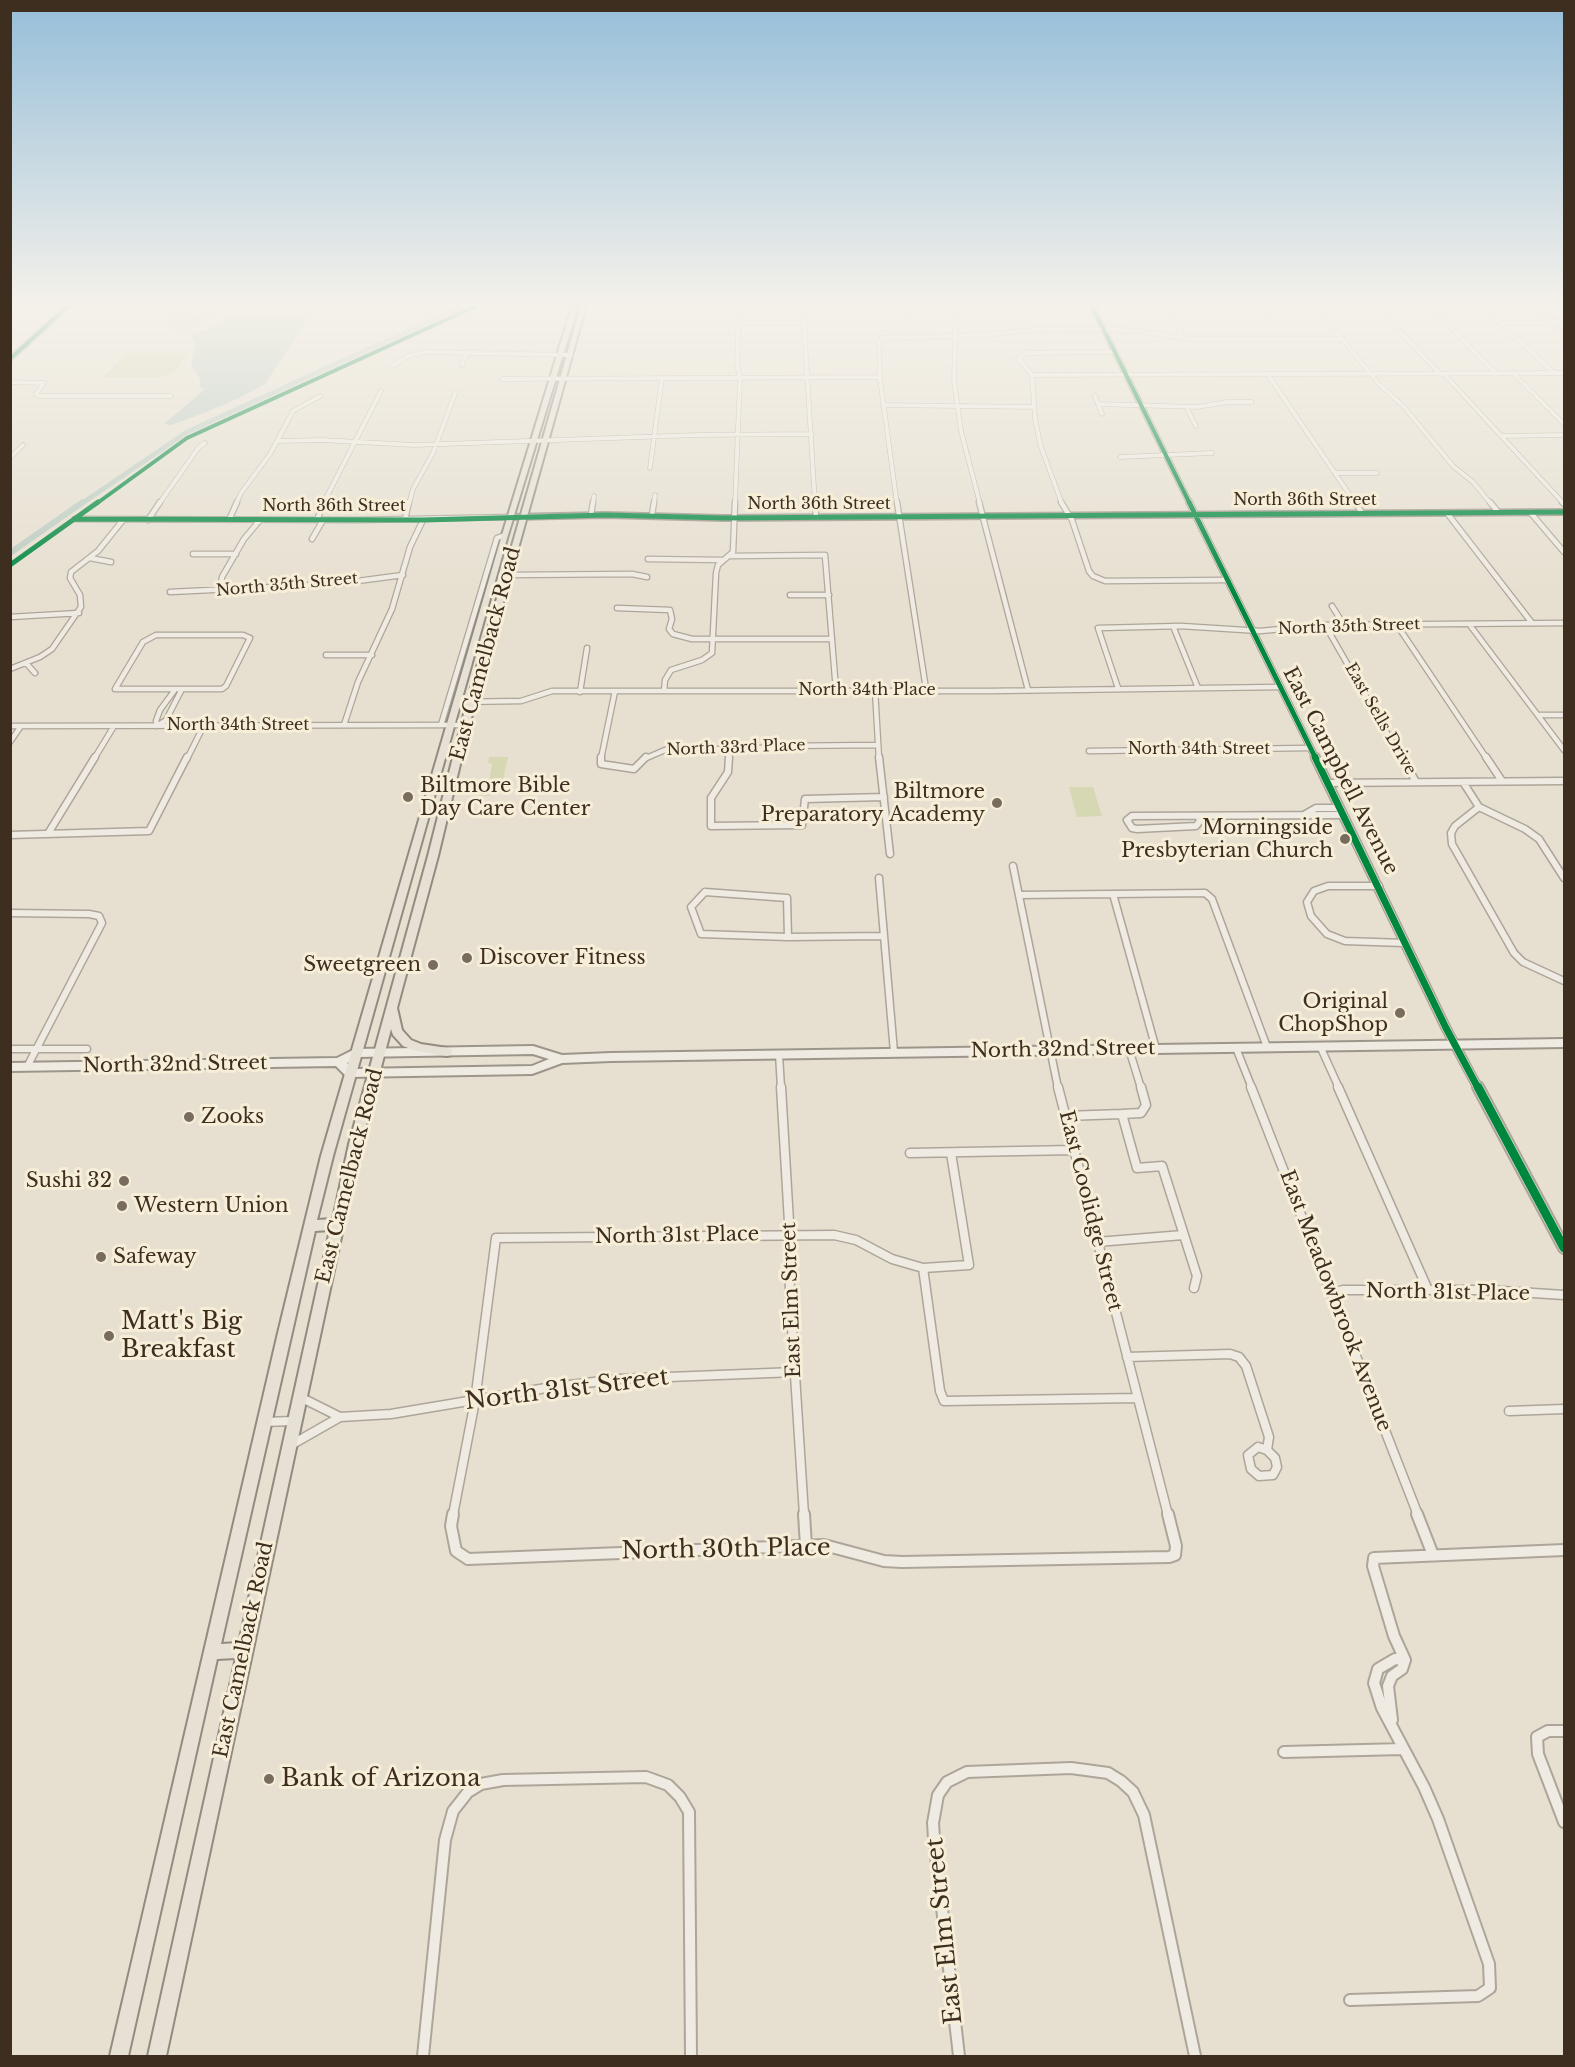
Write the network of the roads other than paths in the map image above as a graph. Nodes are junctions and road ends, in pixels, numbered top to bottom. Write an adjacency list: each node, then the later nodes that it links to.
1 (308, 402): 31 (street)
2 (375, 402): 32 (street)
3 (452, 402): 34 (street)
4 (546, 402): 29 (main road, East Camelback Road)
5 (558, 402): 30 (main road, East Camelback Road)
6 (659, 402): 28 (street)
7 (739, 402): 25 (street)
8 (810, 402): 24 (street)
9 (1034, 402): 19 (street)
10 (1244, 402): 20 (street)
11 (1287, 402): 41 (street)
12 (1399, 402): 46 (street)
13 (1470, 402): 27 (street)
14 (1542, 402): 22 (street)
15 (1098, 404): 16 (street); 21 (street)
16 (1140, 404): 20 (street); 37 (street, East Campbell Avenue)
17 (883, 405): 18 (street); 58 (street)
18 (956, 405): 19 (street); 55 (street)
19 (1034, 406): 53 (street)
20 (1186, 406): 23 (street)
21 (1102, 414)
22 (1564, 424)
23 (1196, 426)
24 (812, 434): 25 (street); 57 (street)
25 (738, 435): 28 (street); 60 (street)
26 (1564, 435): 27 (street)
27 (1502, 436): 45 (street)
28 (654, 438): 30 (street); 40 (street)
29 (534, 440): 30 (street); 34 (street); 59 (main road, East Camelback Road)
30 (546, 440): 56 (main road, East Camelback Road)
31 (277, 441): 32 (street); 65 (street)
32 (356, 442): 34 (street); 67 (street)
33 (204, 443): 64 (street)
34 (436, 444): 62 (street)
35 (23, 445): 39 (street)
36 (1212, 453): 37 (street)
37 (1164, 455): 38 (street); 54 (street, East Campbell Avenue)
38 (1120, 457)
39 (10, 458)
40 (650, 468)
41 (1335, 473): 42 (street); 49 (street)
42 (1377, 473)
43 (655, 495): 52 (street)
44 (594, 496): 51 (street)
45 (1564, 504)
46 (1498, 512): 47 (main road, North 36th Street); 50 (main road, North 36th Street)
47 (1530, 512): 48 (main road, North 36th Street); 70 (street)
48 (1564, 512)
49 (1362, 513): 50 (main road, North 36th Street); 54 (main road, North 36th Street)
50 (1447, 513): 92 (street)
51 (591, 515): 52 (main road, North 36th Street); 56 (main road, North 36th Street)
52 (652, 515): 60 (main road, North 36th Street)
53 (1068, 515): 54 (main road, North 36th Street); 55 (main road, North 36th Street); 81 (street)
54 (1194, 515): 81 (street, East Campbell Avenue)
55 (983, 516): 58 (main road, North 36th Street); 114 (street)
56 (523, 517): 59 (main road, North 36th Street); 79 (main road, East Camelback Road)
57 (816, 517): 58 (main road, North 36th Street); 60 (main road, North 36th Street)
58 (900, 517): 111 (street)
59 (511, 518): 68 (street, North 36th Street); 88 (main road, East Camelback Road)
60 (735, 518): 73 (street)
61 (75, 519): 63 (street, North 36th Street)
62 (405, 519): 67 (street, North 36th Street); 68 (street, North 36th Street)
63 (123, 520): 64 (street, North 36th Street); 74 (street)
64 (148, 520): 65 (street, North 36th Street)
65 (229, 520): 66 (street, North 36th Street)
66 (260, 520): 67 (street, North 36th Street); 72 (street)
67 (320, 520): 69 (street)
68 (423, 520): 78 (street)
69 (312, 539)
70 (1563, 549)
71 (194, 554): 72 (street)
72 (236, 554): 82 (street)
73 (730, 556): 76 (street); 85 (street)
74 (90, 558): 77 (street); 90 (street)
75 (648, 559): 76 (street)
76 (722, 560): 101 (street)
77 (111, 562)
78 (403, 575): 82 (street, North 35th Street); 104 (street)
79 (506, 575): 80 (street); 89 (main road, East Camelback Road)
80 (647, 577)
81 (1227, 580): 99 (street, East Campbell Avenue)
82 (220, 590): 83 (street, North 35th Street)
83 (171, 591)
84 (790, 595): 85 (street)
85 (829, 595): 100 (street)
86 (1332, 606): 96 (street)
87 (617, 608): 101 (street)
88 (480, 610): 89 (main road); 119 (main road, East Camelback Road); 127 (street, East Camelback Road)
89 (497, 610): 120 (main road, East Camelback Road)
90 (79, 613): 91 (street); 105 (street)
91 (10, 617)
92 (1532, 623): 93 (street, North 35th Street); 94 (street, North 35th Street)
93 (1564, 623)
94 (1469, 624): 97 (street, North 35th Street); 123 (street)
95 (1325, 625): 96 (street, North 35th Street); 99 (street, North 35th Street); 141 (street, East Sells Drive)
96 (1344, 625): 97 (street, North 35th Street)
97 (1397, 625): 139 (street)
98 (1173, 627): 99 (street, North 35th Street); 109 (street, North 35th Street); 110 (street)
99 (1252, 630): 108 (street, East Campbell Avenue)
100 (832, 639): 101 (street); 112 (street)
101 (714, 640): 117 (street)
102 (587, 648): 118 (street)
103 (326, 655): 104 (street)
104 (372, 655): 126 (street)
105 (26, 663): 106 (street); 107 (street)
106 (12, 666)
107 (35, 673)
108 (1279, 687): 110 (street, North 34th Place); 135 (street, East Campbell Avenue)
109 (1118, 688): 110 (street, North 34th Place); 114 (street, North 34th Place)
110 (1198, 688)
111 (926, 689): 113 (street, North 34th Place); 114 (street, North 34th Place)
112 (836, 690): 113 (street, North 34th Place); 117 (street, North 34th Place)
113 (875, 690): 134 (street)
114 (1028, 690)
115 (178, 691): 115 (street); 121 (street); 122 (street)
116 (615, 691): 117 (street, North 34th Place); 118 (street, North 34th Place); 136 (street, North 33rd Place)
117 (664, 691)
118 (580, 692): 120 (street, North 34th Place)
119 (457, 702): 120 (street, North 34th Place); 127 (main road, East Camelback Road)
120 (471, 702): 128 (main road, East Camelback Road)
121 (160, 710): 122 (street); 132 (street)
122 (171, 710): 132 (street)
123 (1540, 715): 124 (street); 137 (street)
124 (1564, 715)
125 (204, 725): 126 (street, North 34th Street); 132 (street, North 34th Street); 150 (street)
126 (344, 725): 127 (street, North 34th Street)
127 (446, 725): 128 (street, North 34th Street); 148 (main road, East Camelback Road)
128 (465, 725): 149 (main road, East Camelback Road)
129 (10, 726): 130 (street, North 34th Street)
130 (21, 726): 131 (street, North 34th Street); 133 (street)
131 (114, 726): 132 (street, North 34th Street); 150 (street)
132 (157, 726)
133 (10, 742)
134 (878, 745): 136 (street, North 33rd Place); 144 (street)
135 (1309, 748): 138 (street, North 34th Street); 143 (street, East Campbell Avenue)
136 (729, 750): 144 (street)
137 (1564, 750)
138 (1089, 751)
139 (1502, 781): 140 (street); 142 (street)
140 (1564, 781)
141 (1416, 782): 142 (street); 143 (street)
142 (1463, 782): 145 (street)
143 (1327, 783): 146 (street, East Campbell Avenue)
144 (884, 797): 152 (street)
145 (1479, 807): 155 (street); 165 (street)
146 (1341, 811): 147 (street); 156 (street, East Campbell Avenue)
147 (1199, 817): 147 (street)
148 (422, 823): 149 (main road); 163 (main road, East Camelback Road)
149 (441, 824): 164 (main road, East Camelback Road)
150 (50, 832): 151 (street)
151 (10, 834)
152 (890, 854)
153 (1013, 866): 158 (street, East Coolidge Street)
154 (879, 878): 160 (street)
155 (1564, 878)
156 (1378, 886): 162 (street, East Campbell Avenue); 162 (street)
157 (1113, 894): 158 (street); 170 (street); 176 (street)
158 (1019, 895): 177 (street, East Coolidge Street)
159 (10, 913): 173 (street)
160 (884, 936): 161 (street); 179 (street)
161 (789, 937): 161 (street)
162 (1404, 943): 168 (street, East Campbell Avenue)
163 (378, 975): 164 (main road); 180 (main road, East Camelback Road)
164 (400, 975): 166 (main road, East Camelback Road)
165 (1564, 981)
166 (392, 1005): 178 (main road); 181 (main road, East Camelback Road)
167 (1564, 1043): 168 (main road, North 32nd Street)
168 (1455, 1044): 169 (main road, North 32nd Street); 199 (street, East Campbell Avenue)
169 (1320, 1046): 170 (main road, North 32nd Street); 202 (street)
170 (1267, 1047): 171 (main road, North 32nd Street)
171 (1236, 1048): 176 (main road, North 32nd Street); 203 (street, East Meadowbrook Avenue)
172 (10, 1049): 173 (street, North 32nd Street)
173 (36, 1049): 174 (street, North 32nd Street); 186 (street)
174 (87, 1049)
175 (1129, 1049): 176 (main road, North 32nd Street); 177 (main road, North 32nd Street); 189 (street)
176 (1156, 1049)
177 (1050, 1050): 179 (main road, North 32nd Street); 190 (street, East Coolidge Street)
178 (447, 1052): 181 (main road, North 32nd Street); 183 (main road, North 32nd Street)
179 (894, 1052): 182 (main road, North 32nd Street)
180 (355, 1053): 181 (main road, North 32nd Street); 184 (main road, North 32nd Street); 188 (main road, East Camelback Road)
181 (380, 1053): 187 (main road, East Camelback Road)
182 (779, 1054): 183 (main road, North 32nd Street); 196 (street, East Elm Street)
183 (561, 1059): 187 (main road, North 32nd Street)
184 (339, 1062): 186 (main road, North 32nd Street); 188 (main road)
185 (10, 1067): 186 (main road, North 32nd Street)
186 (27, 1067)
187 (374, 1072): 188 (main road, North 32nd Street); 194 (main road, East Camelback Road)
188 (350, 1073): 195 (main road, East Camelback Road)
189 (1122, 1114): 190 (street); 197 (street)
190 (1065, 1116): 191 (street, East Coolidge Street)
191 (1074, 1150): 193 (street); 198 (street, East Coolidge Street)
192 (910, 1153): 193 (street)
193 (951, 1153): 200 (street, North 31st Place)
194 (336, 1224): 195 (main road); 207 (main road, East Camelback Road)
195 (310, 1226): 214 (main road, East Camelback Road)
196 (788, 1234): 200 (street, North 31st Place); 206 (street, East Elm Street); 209 (street, North 31st Place)
197 (1184, 1235): 198 (street); 201 (street)
198 (1097, 1242): 205 (street, East Coolidge Street)
199 (1564, 1248)
200 (924, 1268): 208 (street)
201 (1194, 1288)
202 (1428, 1290): 203 (street, North 31st Place); 204 (street, North 31st Place)
203 (1331, 1293): 220 (street, East Meadowbrook Avenue)
204 (1564, 1296)
205 (1127, 1357): 208 (street, East Coolidge Street); 216 (street)
206 (795, 1372): 209 (street, North 31st Street); 217 (street, East Elm Street)
207 (299, 1397): 212 (street); 213 (main road, East Camelback Road)
208 (1137, 1398): 219 (street, East Coolidge Street)
209 (474, 1401): 212 (street, North 31st Street); 217 (street, North 30th Place)
210 (1564, 1409): 211 (street)
211 (1509, 1411)
212 (340, 1418): 215 (street, North 31st Street)
213 (294, 1421): 214 (street); 215 (main road, East Camelback Road)
214 (263, 1422): 222 (main road, East Camelback Road)
215 (288, 1446): 221 (main road, East Camelback Road)
216 (1267, 1450)
217 (806, 1545): 219 (street, North 30th Place)
218 (1564, 1550): 220 (street)
219 (1175, 1555)
220 (1433, 1555): 223 (street)
221 (245, 1650): 222 (main road); 231 (main road, East Camelback Road)
222 (211, 1652): 230 (main road, East Camelback Road)
223 (1405, 1660): 224 (street); 224 (street)
224 (1392, 1723): 226 (street)
225 (1564, 1731): 228 (street)
226 (1403, 1749): 227 (street); 229 (street)
227 (1284, 1752)
228 (1564, 1821)
229 (1350, 2000)
230 (119, 2056)
231 (157, 2056)
232 (423, 2056): 233 (street)
233 (691, 2056)
234 (959, 2056): 235 (street, East Elm Street)
235 (1195, 2056)

